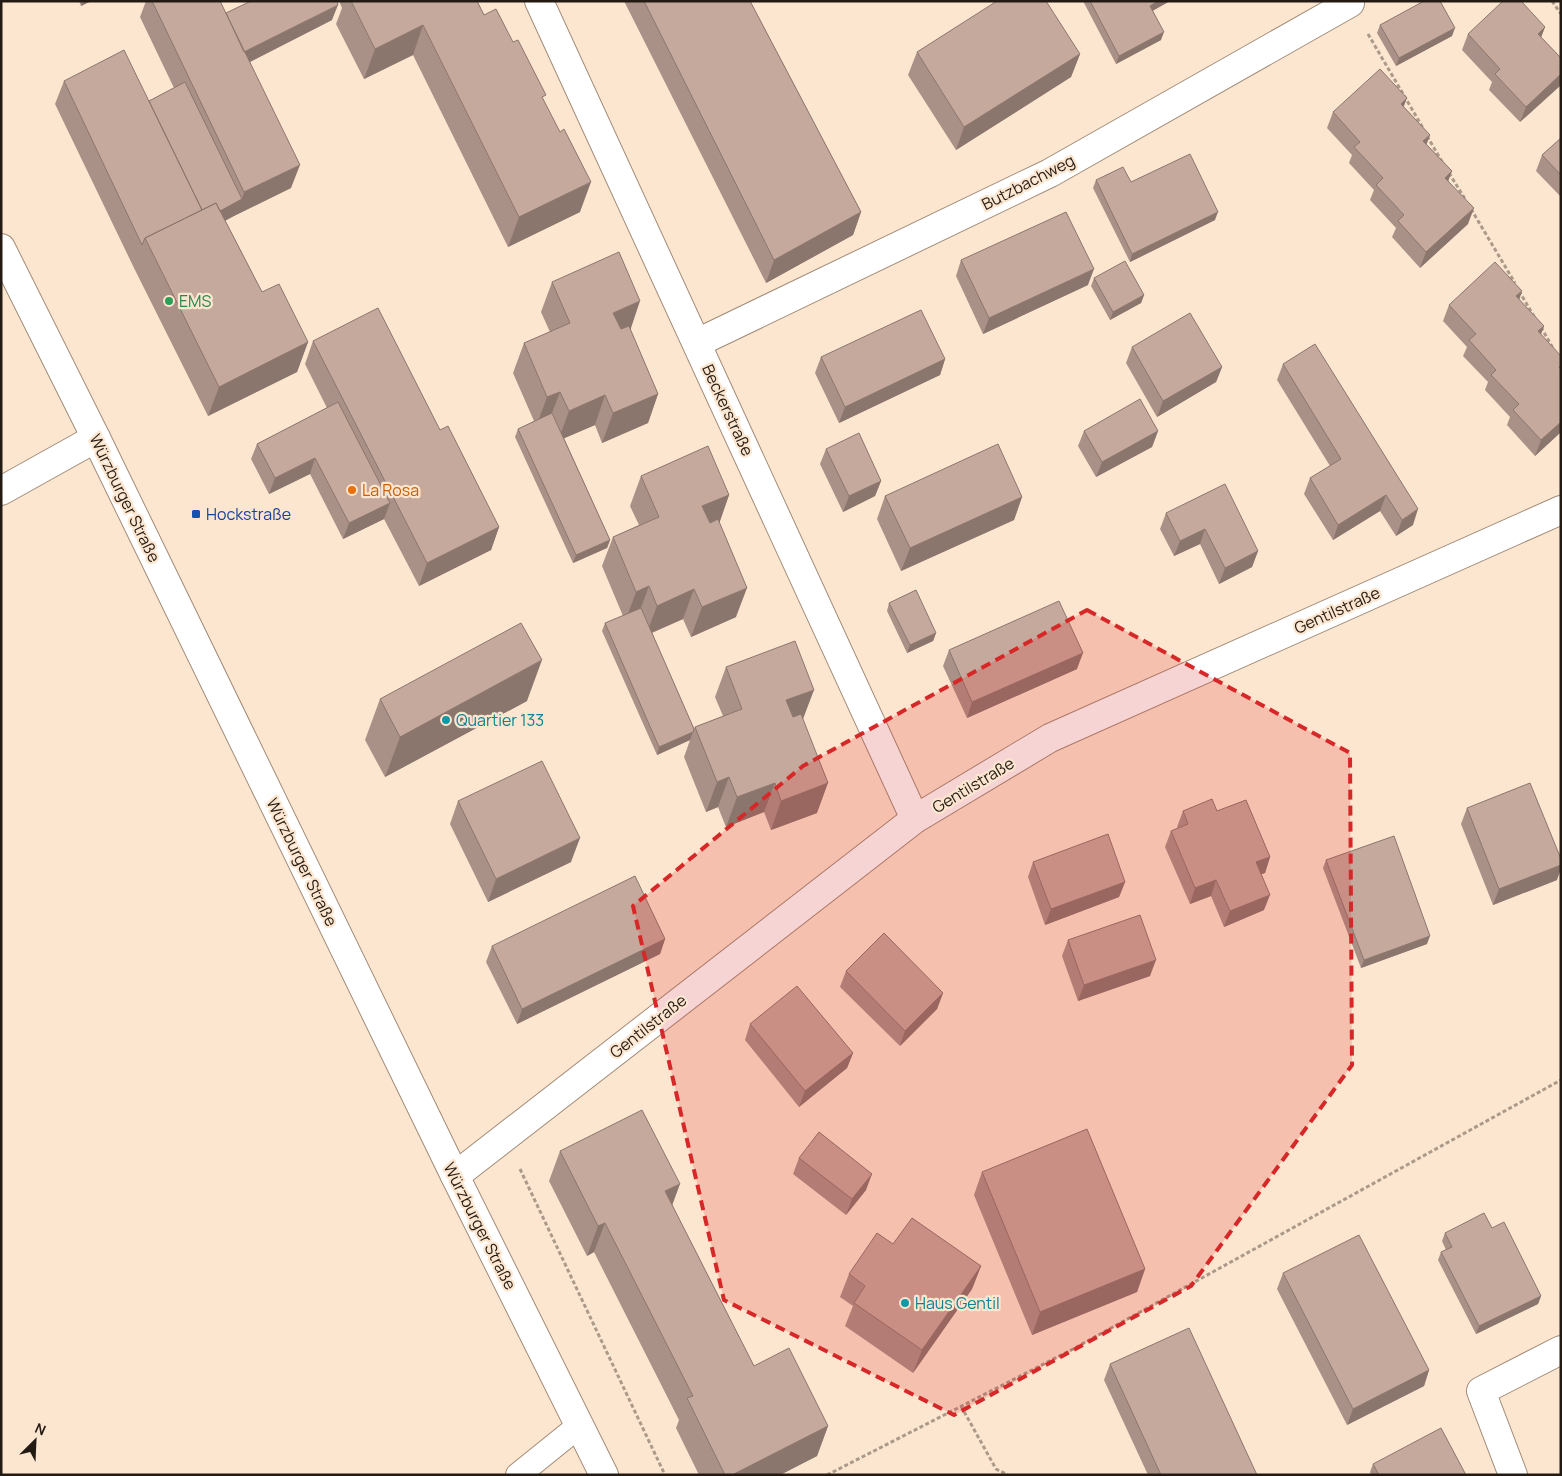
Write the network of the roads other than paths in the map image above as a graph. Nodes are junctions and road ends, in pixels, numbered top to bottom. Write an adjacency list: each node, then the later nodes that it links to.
1 (539, 1): 4 (street, Beckerstraße)
2 (1350, 3): 4 (street, Butzbachweg)
3 (1, 248): 5 (street, Würzburger Straße)
4 (697, 343): 8 (street, Beckerstraße)
5 (96, 438): 6 (street); 9 (street, Würzburger Straße)
6 (1, 491)
7 (1561, 510): 8 (street, Gentilstraße)
8 (915, 819): 9 (street, Gentilstraße)
9 (455, 1176): 11 (street, Würzburger Straße)
10 (1561, 1350): 14 (street)
11 (580, 1426): 12 (lane); 13 (street, Würzburger Straße)
12 (518, 1475)
13 (604, 1475)
14 (1513, 1475)

